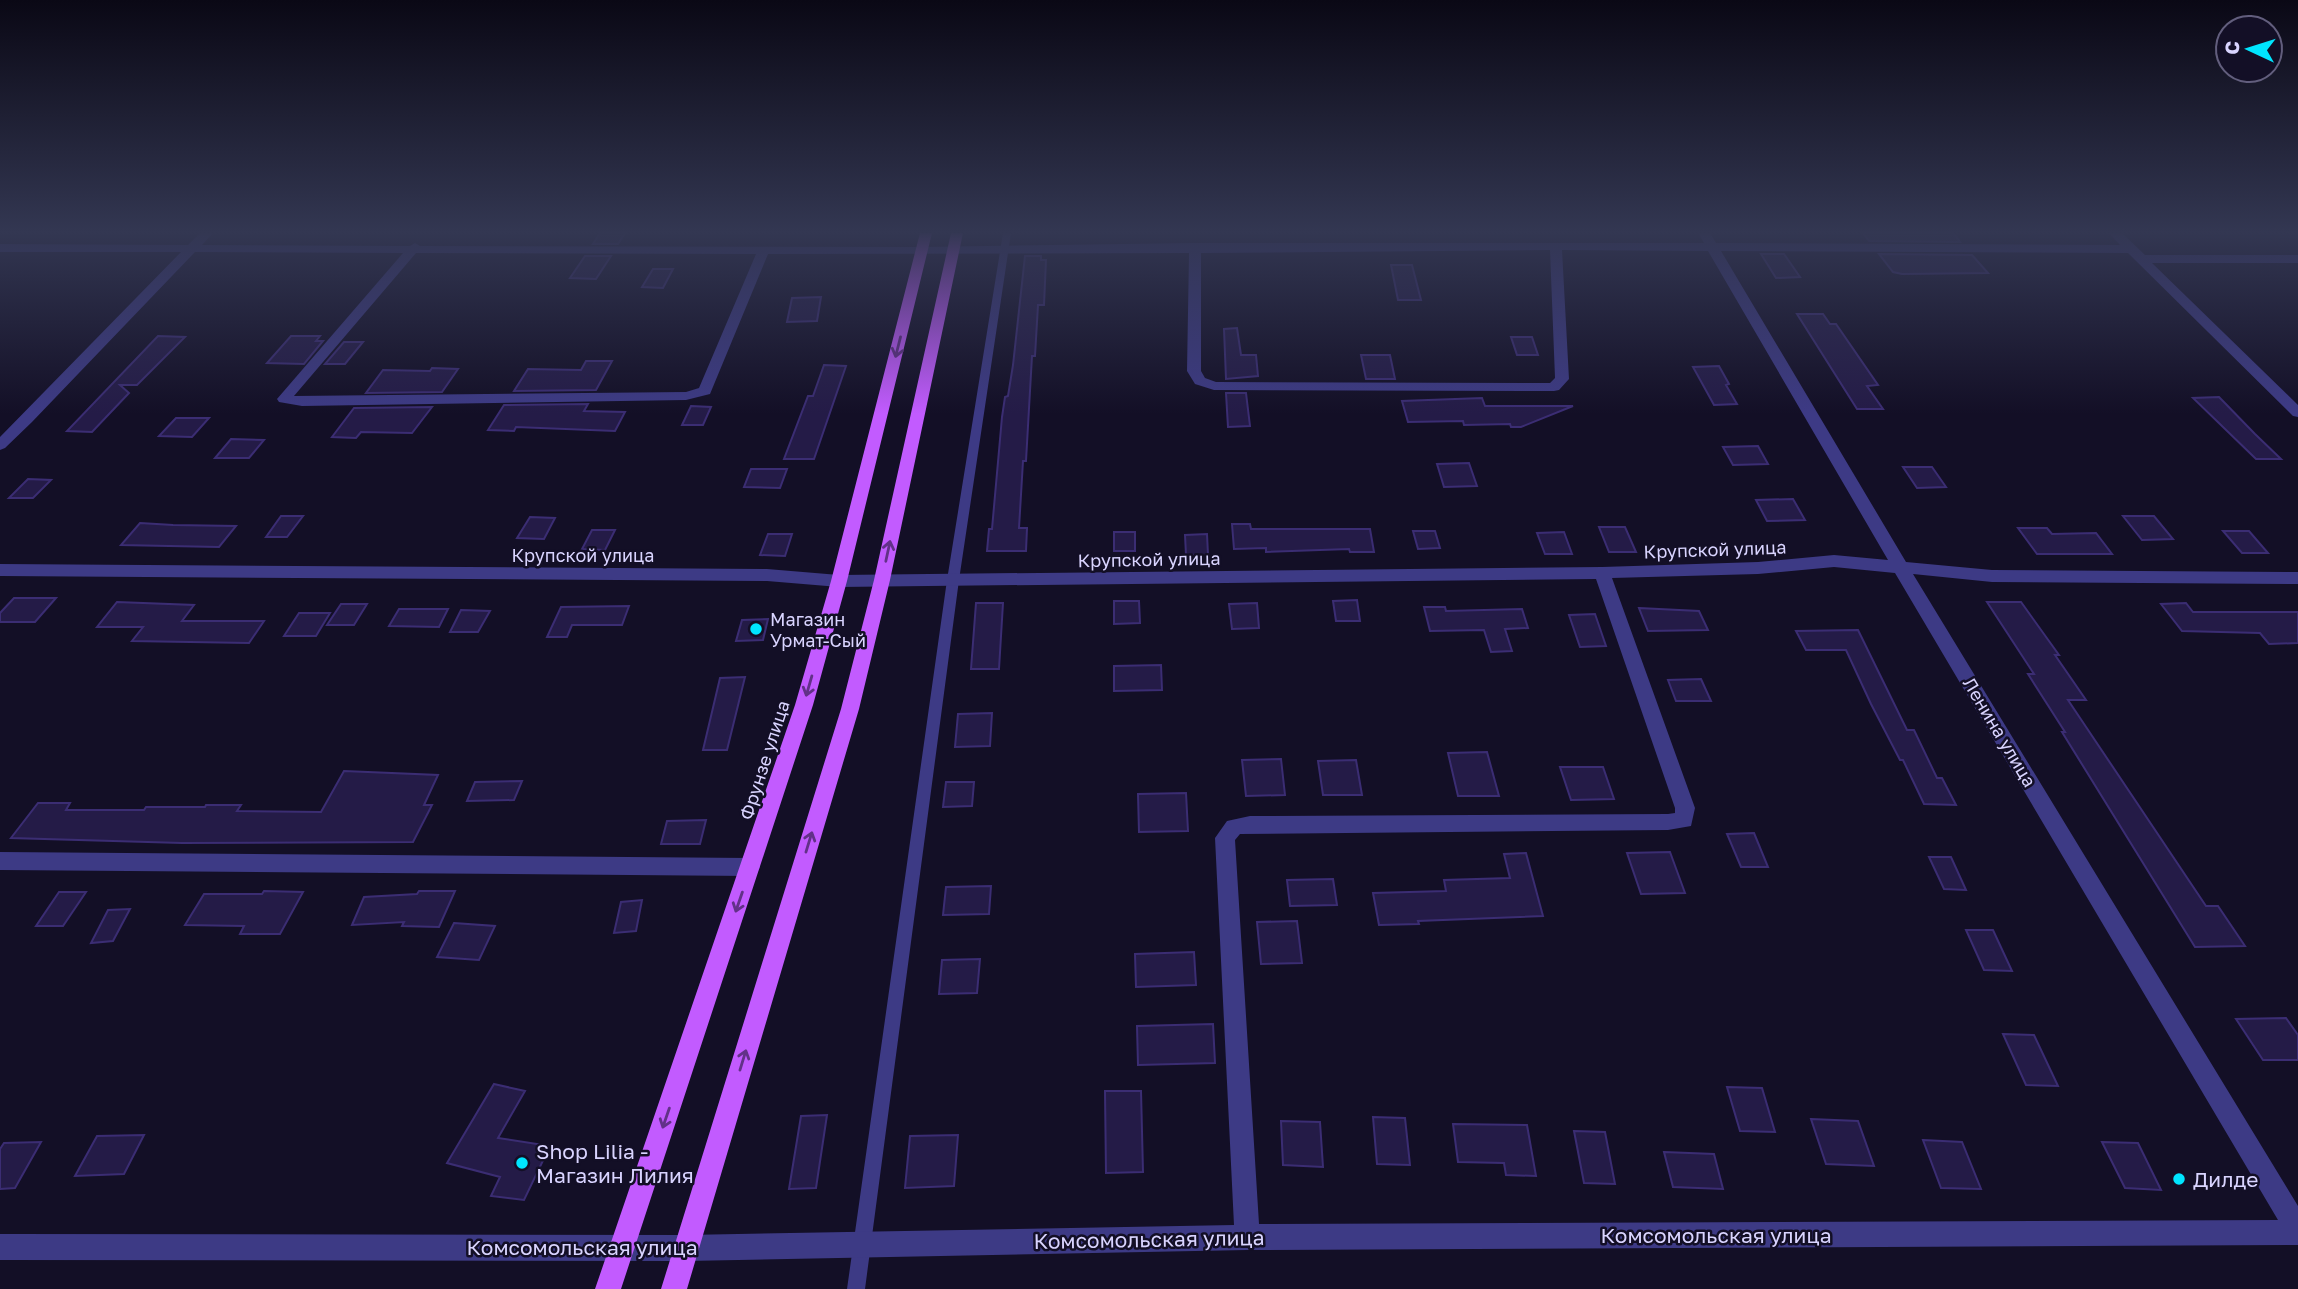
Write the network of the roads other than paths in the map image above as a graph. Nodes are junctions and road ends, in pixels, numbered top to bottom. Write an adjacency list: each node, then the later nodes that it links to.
1 (148, 293): 12 (street)
2 (375, 293): 3 (street)
3 (746, 293)
4 (911, 293): 19 (main road, Фрунзе улица, one-way to 19)
5 (944, 293): 17 (main road, one-way to 5)
6 (998, 293): 18 (lane)
7 (1195, 293): 8 (street)
8 (1558, 293)
9 (1739, 293): 13 (street, Ленина улица)
10 (2176, 293): 11 (street)
11 (2298, 413)
12 (0, 445)
13 (1901, 568): 15 (street, Крупской улица); 16 (street, Крупской улица); 22 (street, Ленина улица)
14 (0, 570): 19 (street, Крупской улица)
15 (1602, 573): 18 (street, Крупской улица); 23 (street)
16 (2298, 578)
17 (882, 580): 18 (street, Крупской улица); 19 (street, Крупской улица); 27 (main road, one-way to 17)
18 (953, 580): 24 (lane)
19 (839, 581): 21 (main road, Фрунзе улица, one-way to 21)
20 (0, 861): 21 (street)
21 (750, 867): 26 (main road, Фрунзе улица, one-way to 26)
22 (2298, 1230): 23 (street, Комсомольская улица)
23 (1247, 1237): 24 (street, Комсомольская улица)
24 (864, 1244): 27 (street, Комсомольская улица); 30 (lane)
25 (0, 1247): 26 (street, Комсомольская улица)
26 (622, 1248): 27 (street, Комсомольская улица); 28 (main road, Фрунзе улица)
27 (686, 1248): 29 (main road)
28 (608, 1289)
29 (674, 1289)
30 (856, 1289)

